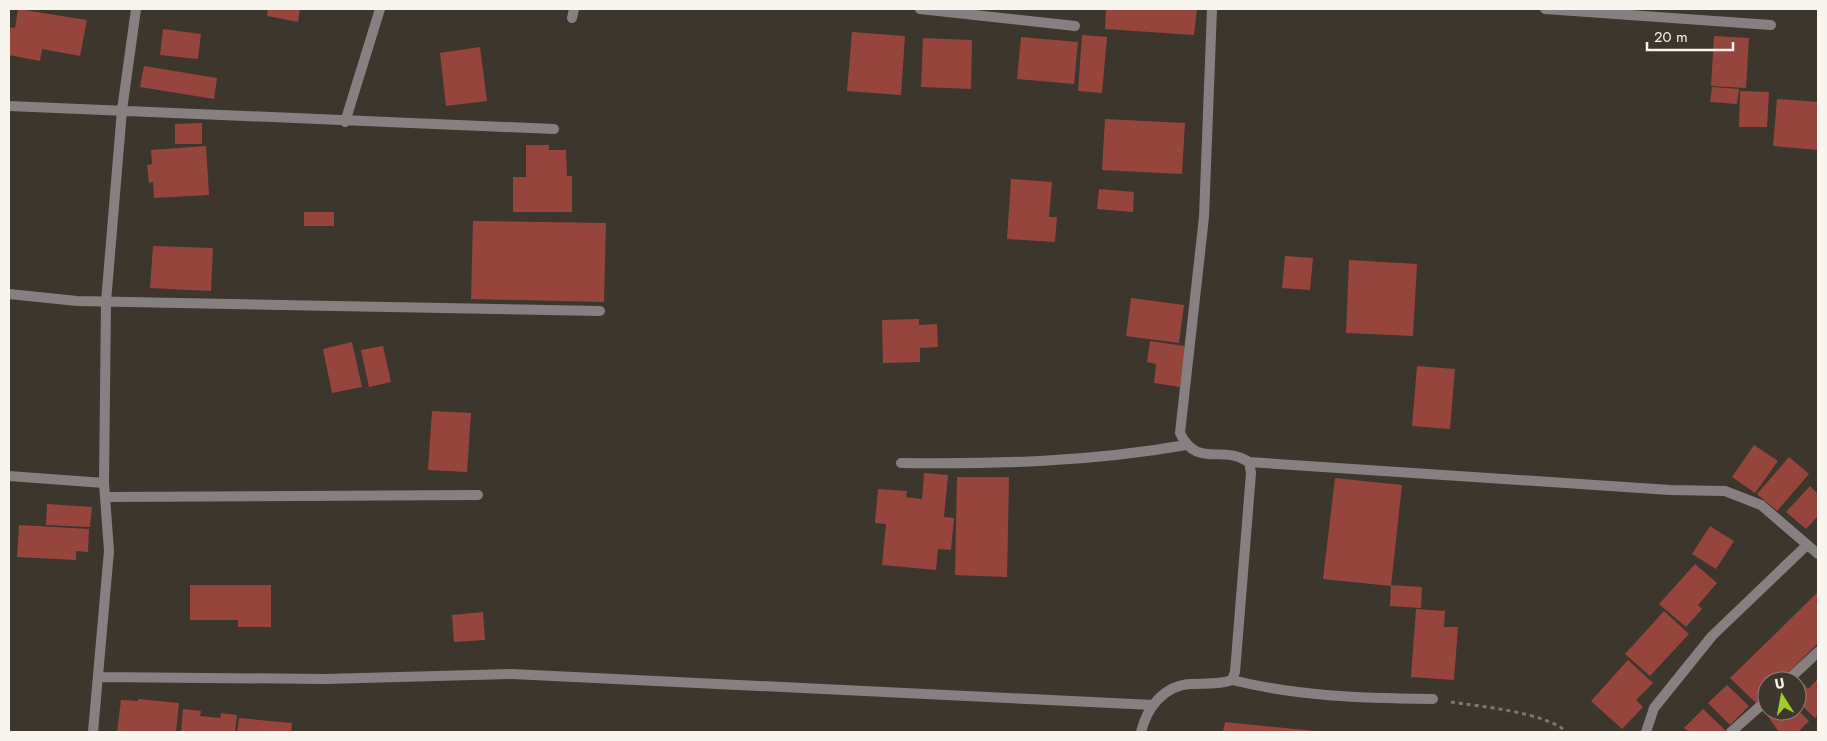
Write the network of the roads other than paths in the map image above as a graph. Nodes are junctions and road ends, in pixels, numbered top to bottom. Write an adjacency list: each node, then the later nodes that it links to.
1 (132, 9): 9 (street)
2 (380, 9): 10 (street)
3 (920, 9): 7 (street)
4 (1212, 9): 15 (street)
5 (1545, 9): 6 (street)
6 (1771, 25)
7 (1075, 26)
8 (9, 106): 9 (street)
9 (122, 110): 10 (street); 13 (street)
10 (346, 122): 11 (street)
11 (554, 130)
12 (9, 294): 13 (street)
13 (106, 302): 14 (street); 19 (street)
14 (600, 311)
15 (1186, 445): 16 (street); 17 (street)
16 (1249, 462): 22 (street); 27 (street)
17 (901, 463)
18 (9, 476): 19 (street)
19 (104, 483): 21 (street)
20 (478, 494): 21 (street)
21 (106, 497): 26 (street)
22 (1807, 545): 23 (street); 33 (street)
23 (1818, 554)
24 (1818, 652): 25 (street)
25 (1798, 671)
26 (100, 677): 29 (street); 31 (street)
27 (1232, 680): 28 (street); 29 (street)
28 (1433, 699)
29 (1153, 705): 32 (street)
30 (1757, 709): 34 (street)
31 (93, 732)
32 (1142, 732)
33 (1646, 732)
34 (1731, 732)

